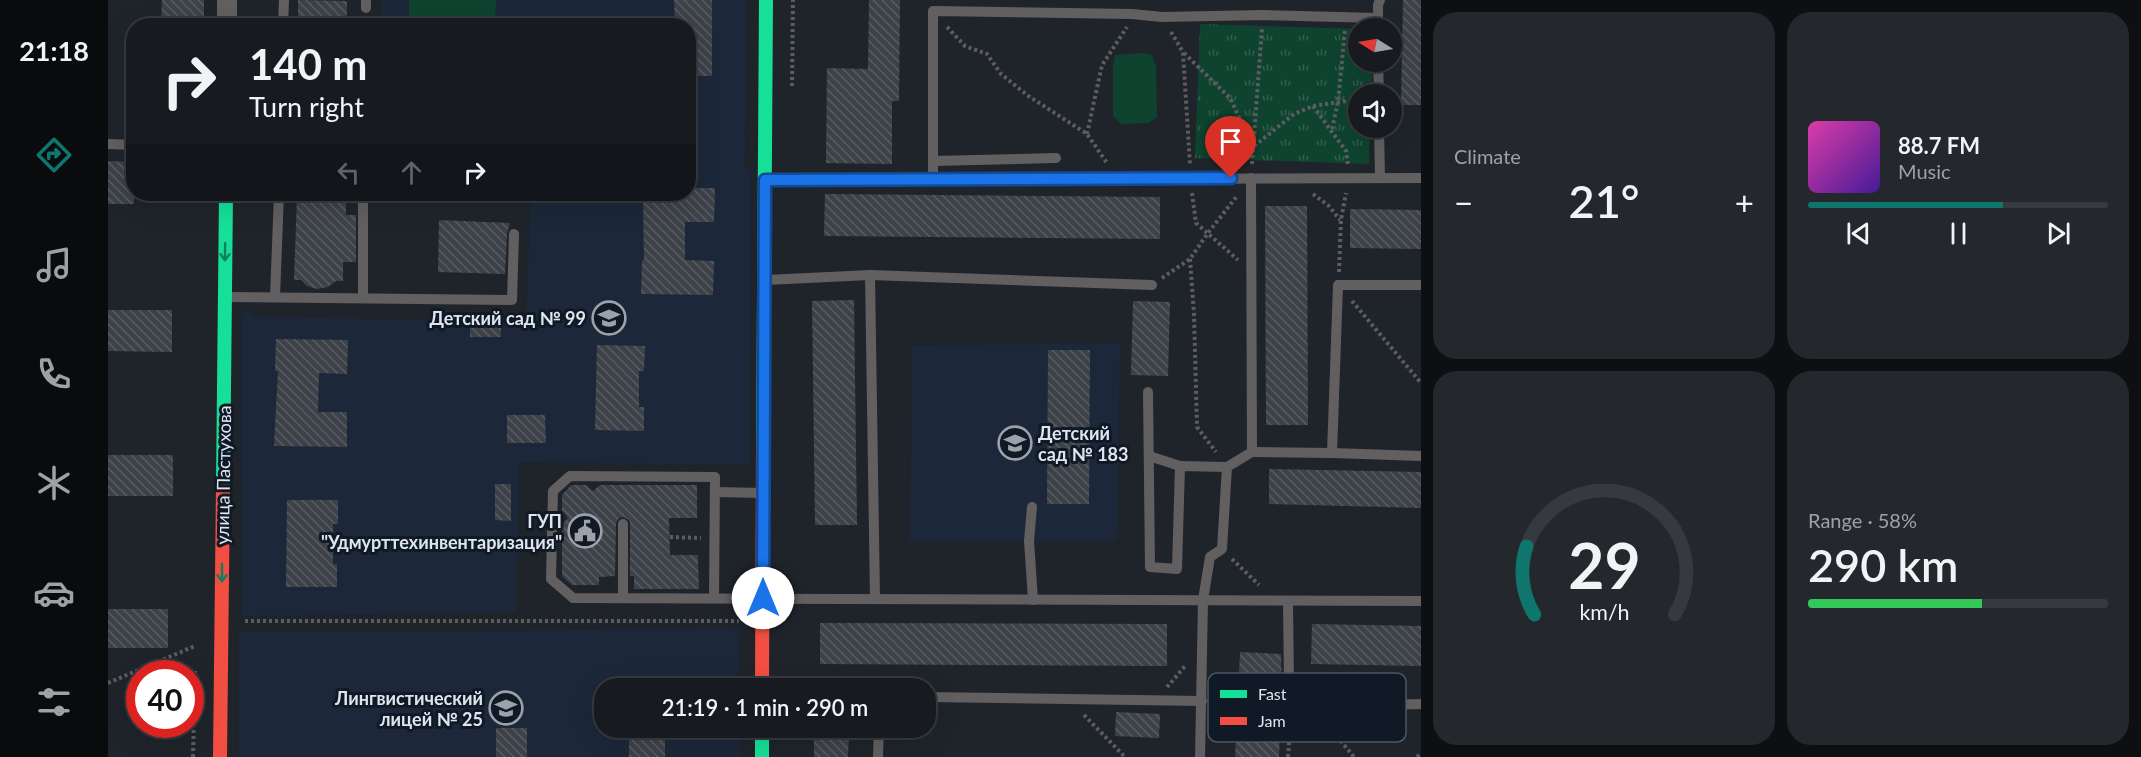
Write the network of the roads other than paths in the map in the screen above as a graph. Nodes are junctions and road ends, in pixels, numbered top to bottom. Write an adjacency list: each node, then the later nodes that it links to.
1 (227, 0): 5 (street)
2 (284, 0): 6 (lane)
3 (766, 0): 17 (street)
4 (1380, 0): 8 (lane)
5 (227, 18)
6 (283, 18)
7 (1351, 18): 13 (lane)
8 (1378, 18)
9 (1379, 138): 15 (lane)
10 (108, 144): 11 (lane)
11 (126, 145)
12 (1056, 159): 13 (lane)
13 (933, 161): 18 (lane)
14 (1251, 178): 15 (lane); 18 (lane); 31 (lane)
15 (1380, 178): 16 (lane)
16 (1421, 178)
17 (765, 180): 18 (lane); 24 (street)
18 (933, 180)
19 (225, 201): 27 (street, улица Пастухова, one-way to 27)
20 (279, 201): 28 (lane)
21 (363, 201): 29 (lane)
22 (514, 234): 29 (lane)
23 (870, 275): 24 (lane); 25 (lane); 44 (lane)
24 (766, 280): 38 (street)
25 (1152, 285)
26 (1421, 285): 32 (lane)
27 (224, 297): 28 (lane); 57 (street, улица Пастухова, one-way to 57)
28 (275, 297): 29 (lane)
29 (363, 298)
30 (1148, 392): 33 (lane)
31 (1252, 452): 32 (lane); 36 (lane)
32 (1332, 453): 34 (lane)
33 (1149, 456): 35 (lane); 35 (lane)
34 (1421, 456)
35 (1180, 466): 36 (lane)
36 (1227, 467): 46 (lane)
37 (715, 492): 38 (lane); 41 (lane); 42 (lane)
38 (763, 494): 43 (street)
39 (1032, 507): 45 (lane)
40 (623, 524): 41 (lane)
41 (623, 598): 42 (lane)
42 (714, 598): 43 (lane)
43 (763, 598): 44 (lane); 50 (street)
44 (875, 599): 45 (lane)
45 (1033, 600): 46 (lane)
46 (1203, 600): 47 (lane); 52 (lane)
47 (1288, 601): 48 (lane); 49 (lane)
48 (1421, 601)
49 (1289, 673)
50 (762, 678)
51 (936, 697): 52 (lane)
52 (1202, 701): 60 (lane)
53 (1406, 704): 54 (lane)
54 (1421, 704)
55 (762, 738): 58 (street)
56 (879, 738): 59 (lane)
57 (220, 757)
58 (762, 757)
59 (878, 757)
60 (1200, 757)

